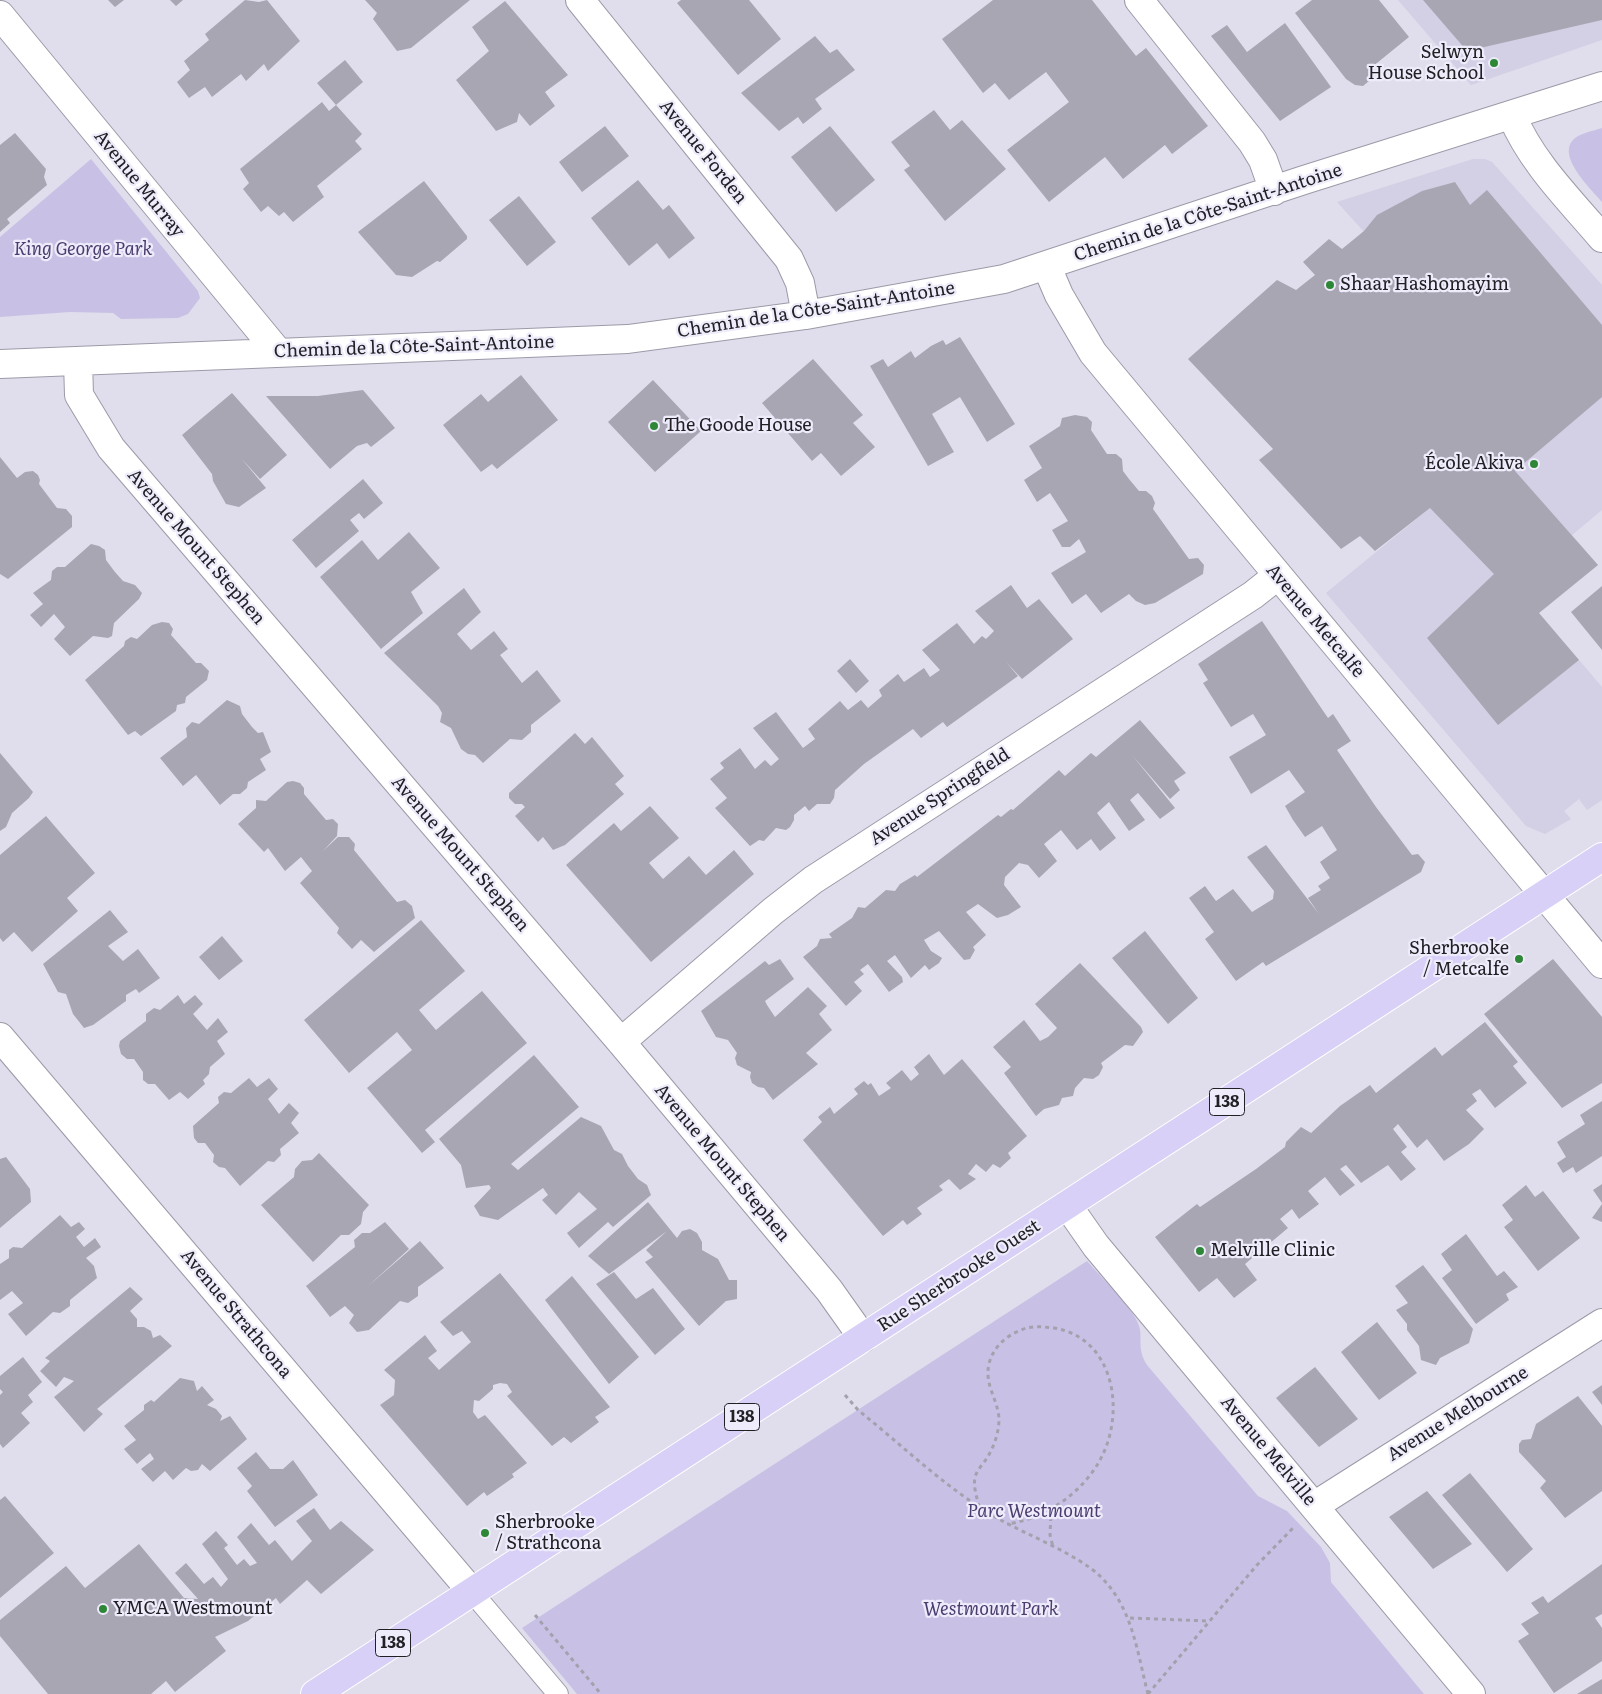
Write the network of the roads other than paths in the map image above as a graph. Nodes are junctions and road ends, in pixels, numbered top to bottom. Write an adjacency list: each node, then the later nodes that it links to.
1 (580, 0): 9 (street, Avenue Forden)
2 (1139, 0): 6 (street)
3 (0, 15): 10 (street, Avenue Murray)
4 (1602, 86): 5 (street, Chemin de la Côte-Saint-Antoine)
5 (1512, 116): 6 (street, Chemin de la Côte-Saint-Antoine); 7 (street)
6 (1274, 191): 8 (street, Chemin de la Côte-Saint-Antoine)
7 (1602, 238)
8 (1047, 266): 9 (street, Chemin de la Côte-Saint-Antoine); 13 (street, Avenue Metcalfe)
9 (806, 316): 10 (street, Chemin de la Côte-Saint-Antoine)
10 (278, 352): 11 (street, Chemin de la Côte-Saint-Antoine)
11 (78, 361): 12 (street, Chemin de la Côte-Saint-Antoine); 18 (street, Avenue Mount Stephen)
12 (0, 364)
13 (1277, 576): 15 (street, Avenue Metcalfe); 18 (street, Avenue Springfield)
14 (1602, 857): 15 (main road, Rue Sherbrooke Ouest / 138)
15 (1544, 895): 16 (street, Avenue Metcalfe); 19 (main road, Rue Sherbrooke Ouest / 138)
16 (1602, 964)
17 (0, 1036): 23 (street, Avenue Strathcona)
18 (621, 1042): 21 (street, Avenue Mount Stephen)
19 (1068, 1206): 21 (main road, Rue Sherbrooke Ouest / 138); 22 (street, Avenue Melville)
20 (1602, 1323): 22 (street, Avenue Melbourne)
21 (863, 1338): 23 (main road, Rue Sherbrooke Ouest / 138)
22 (1306, 1514): 26 (street, Avenue Melville)
23 (472, 1592): 24 (lane); 25 (main road, Rue Sherbrooke Ouest / 138)
24 (550, 1691)
25 (315, 1694)
26 (1471, 1694)

